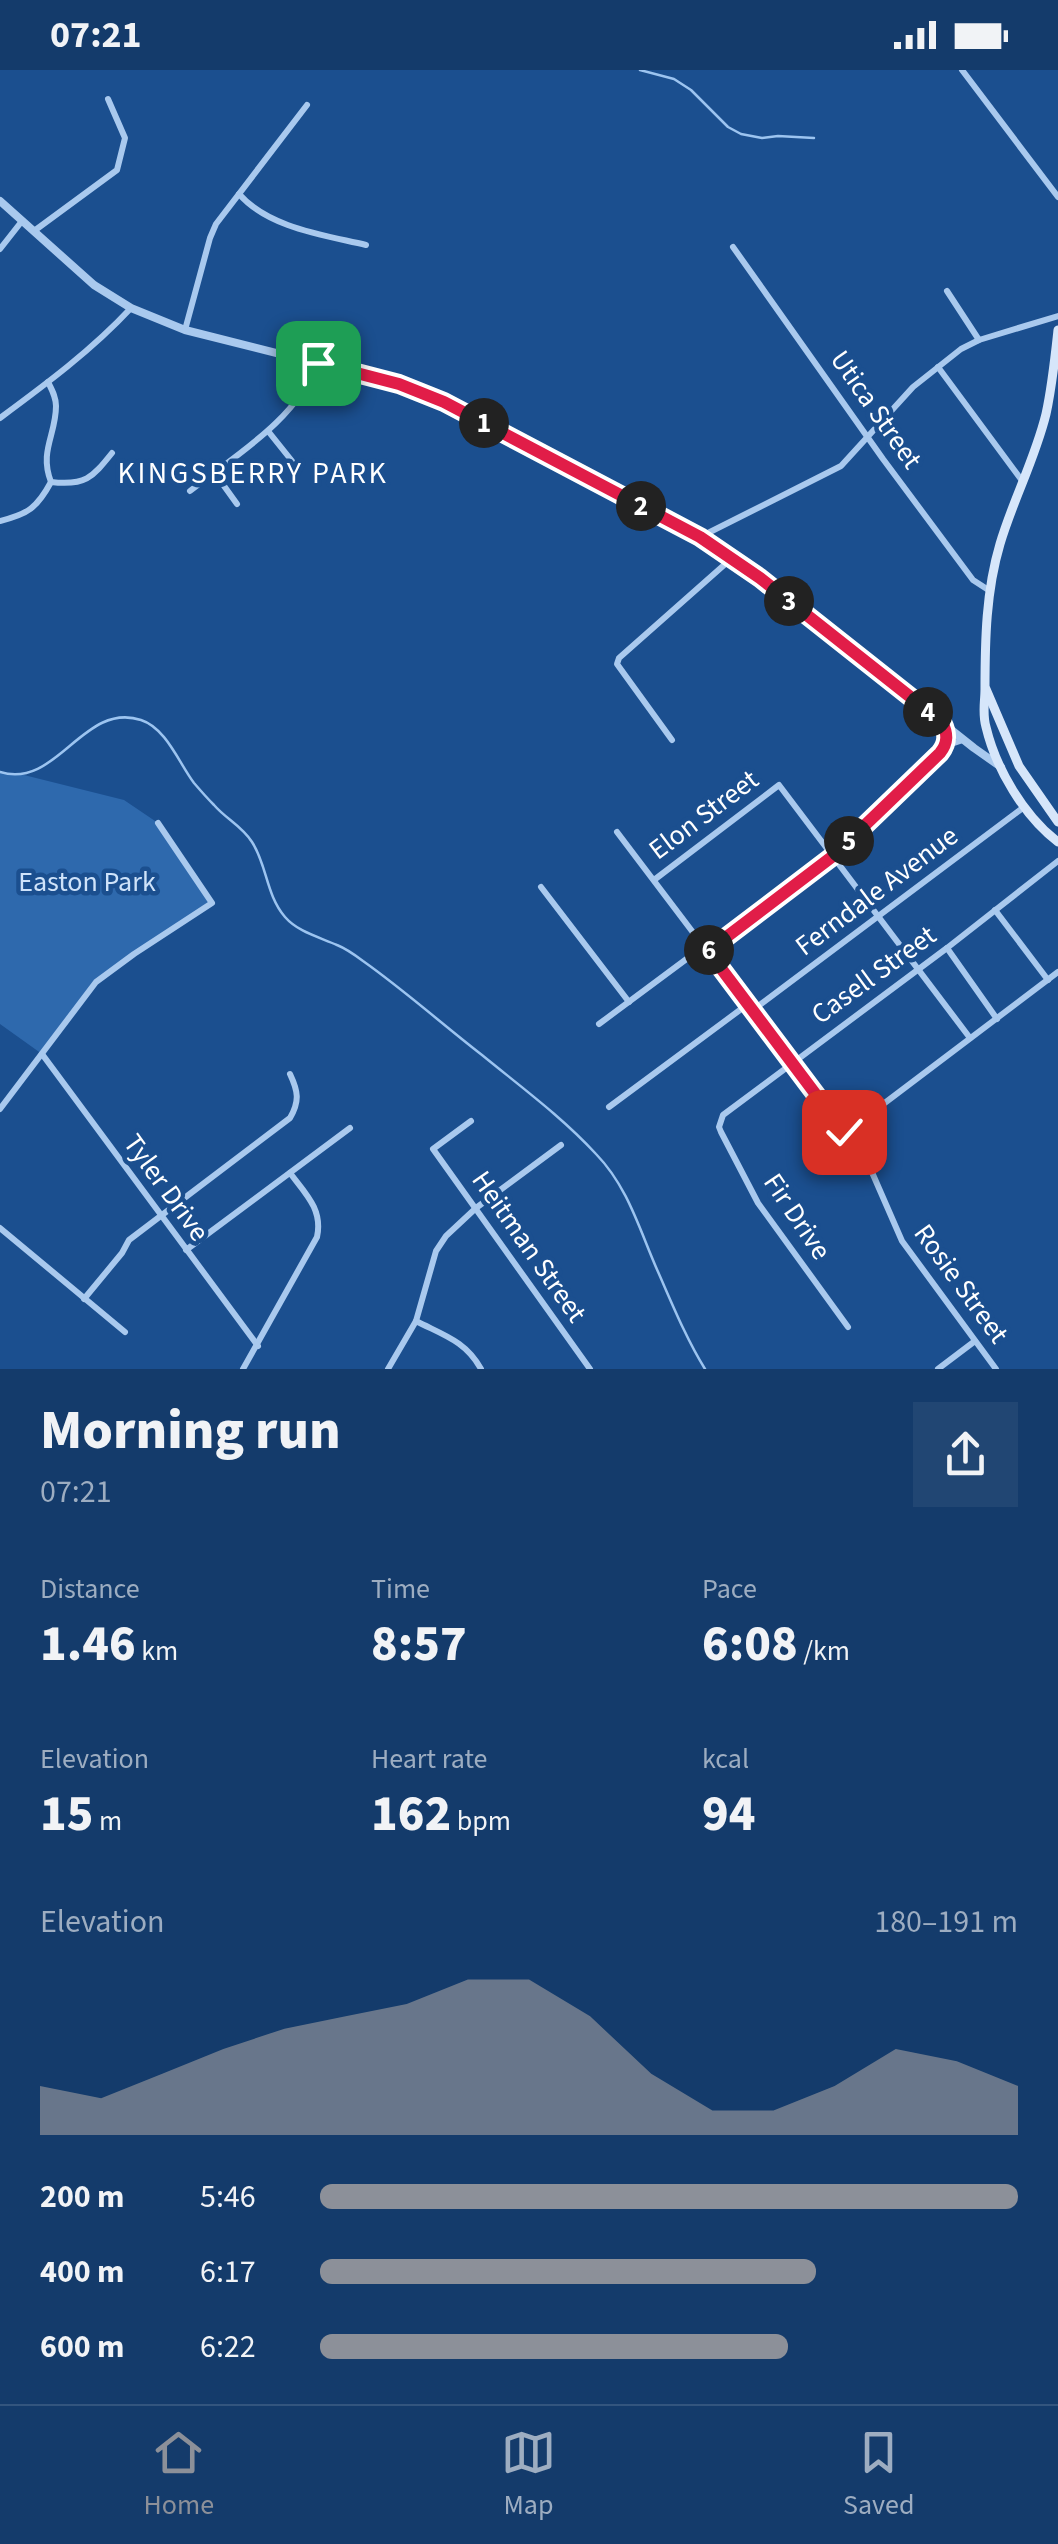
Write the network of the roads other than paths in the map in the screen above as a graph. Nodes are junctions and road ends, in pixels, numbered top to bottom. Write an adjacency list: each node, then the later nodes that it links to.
1 (962, 70): 5 (street)
2 (108, 99): 8 (street)
3 (307, 105): 4 (street)
4 (238, 194): 9 (street); 15 (street)
5 (1058, 196)
6 (0, 200): 7 (street)
7 (22, 221): 8 (street); 11 (street)
8 (34, 231): 13 (street)
9 (366, 245)
10 (733, 247): 23 (street, Utica Street)
11 (0, 249)
12 (947, 292): 17 (street)
13 (131, 308): 15 (street); 20 (street)
14 (1058, 316): 17 (street)
15 (185, 330): 18 (street)
16 (1058, 330): 28 (main road)
17 (979, 340): 19 (street)
18 (318, 363): 22 (street); 32 (street)
19 (938, 367): 23 (street); 28 (street)
20 (48, 382): 21 (street); 27 (street)
21 (0, 418)
22 (268, 430): 25 (street); 26 (street)
23 (867, 437): 32 (street); 34 (street, Utica Street)
24 (112, 453): 27 (street)
25 (292, 461)
26 (214, 472): 29 (street); 30 (street)
27 (51, 482): 31 (street)
28 (1023, 483): 34 (main road)
29 (190, 492)
30 (237, 504)
31 (0, 521)
32 (700, 537): 33 (street)
33 (732, 558): 36 (street); 37 (street)
34 (990, 591): 35 (main road)
35 (985, 688): 40 (main road); 41 (main road)
36 (942, 722): 38 (street); 39 (street)
37 (672, 740)
38 (964, 740): 39 (street); 40 (street)
39 (945, 746): 47 (street)
40 (1001, 767): 41 (main road); 42 (main road)
41 (1040, 797): 43 (main road)
42 (1025, 807): 46 (main road); 52 (street, Ferndale Avenue)
43 (1058, 822)
44 (158, 824): 63 (street)
45 (617, 832): 49 (street, Rosie Street)
46 (1058, 842)
47 (833, 856): 49 (street, Elon Street); 52 (street); 53 (street)
48 (1058, 861): 51 (street, Casell Street)
49 (654, 880): 53 (street, Rosie Street)
50 (541, 887): 58 (street)
51 (995, 910): 54 (street, Casell Street); 57 (street)
52 (878, 916): 55 (street); 59 (street, Ferndale Avenue)
53 (706, 948): 58 (street); 59 (street, Rosie Street)
54 (946, 948): 55 (street, Casell Street); 60 (street)
55 (917, 969): 62 (street); 64 (street, Casell Street)
56 (1058, 972): 57 (street)
57 (1048, 980): 60 (street)
58 (629, 1002): 61 (street)
59 (750, 1007): 64 (street, Rosie Street); 66 (street, Ferndale Avenue)
60 (997, 1019): 62 (street)
61 (599, 1024)
62 (970, 1038): 71 (street)
63 (42, 1054): 67 (street); 75 (street, Tyler Drive)
64 (792, 1062): 69 (street, Casell Street); 71 (street, Rosie Street)
65 (290, 1074): 75 (street)
66 (609, 1107)
67 (0, 1110)
68 (470, 1121): 74 (street, Heitman Street)
69 (719, 1126): 80 (street, Fir Drive)
70 (350, 1128): 73 (street)
71 (844, 1132): 82 (street, Rosie Street)
72 (561, 1145): 74 (street)
73 (290, 1173): 77 (street); 83 (street)
74 (476, 1208): 79 (street); 87 (street, Heitman Street)
75 (161, 1218): 77 (street, Tyler Drive); 78 (street)
76 (0, 1228): 78 (street)
77 (186, 1250): 83 (street, Tyler Drive)
78 (84, 1299): 81 (street)
79 (416, 1322): 85 (street); 86 (street)
80 (848, 1327)
81 (125, 1332)
82 (975, 1341): 88 (street); 89 (street, Rosie Street)
83 (258, 1346): 84 (street)
84 (243, 1369)
85 (388, 1369)
86 (481, 1369)
87 (589, 1369)
88 (938, 1369)
89 (996, 1369)

